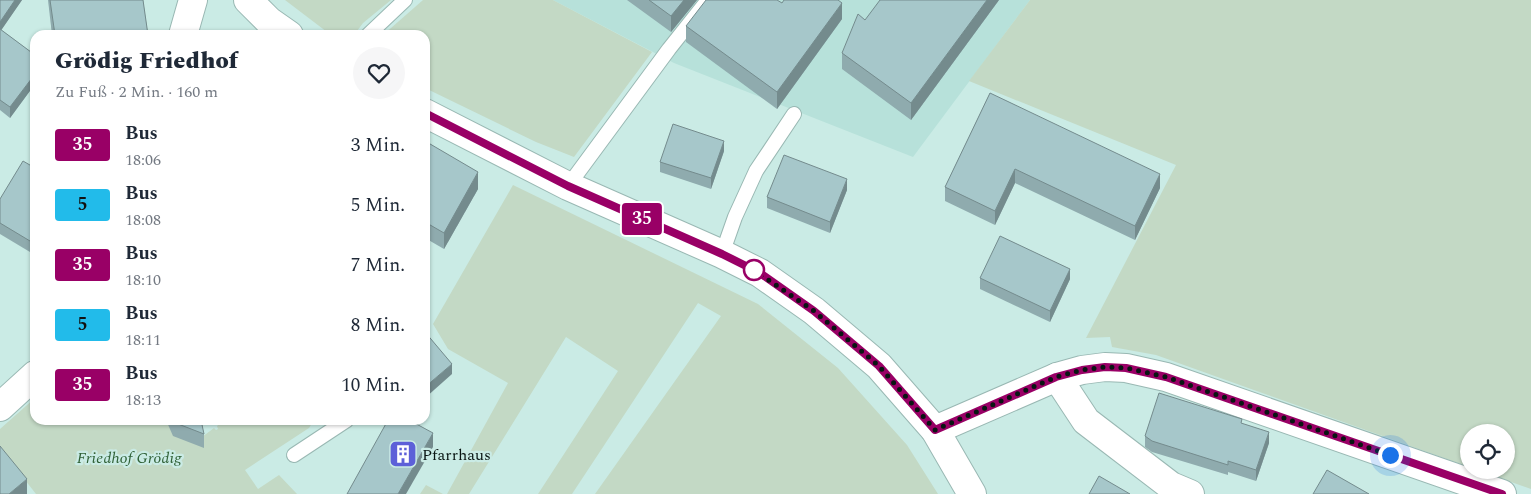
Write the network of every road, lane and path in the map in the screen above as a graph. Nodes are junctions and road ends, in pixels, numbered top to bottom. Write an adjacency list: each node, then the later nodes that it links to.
1 (193, 0): 5 (street)
2 (248, 0): 6 (street)
3 (405, 0): 7 (lane)
4 (708, 0): 10 (lane)
5 (184, 30)
6 (282, 30)
7 (373, 30)
8 (794, 114): 11 (lane)
9 (430, 116): 10 (street)
10 (568, 186): 11 (street)
11 (722, 254): 16 (street)
12 (1056, 377): 16 (street); 19 (street); 20 (street)
13 (30, 380): 14 (street)
14 (0, 407)
15 (339, 425): 17 (lane)
16 (935, 430): 18 (street)
17 (294, 455)
18 (972, 494)
19 (1190, 494)
20 (1502, 494)

